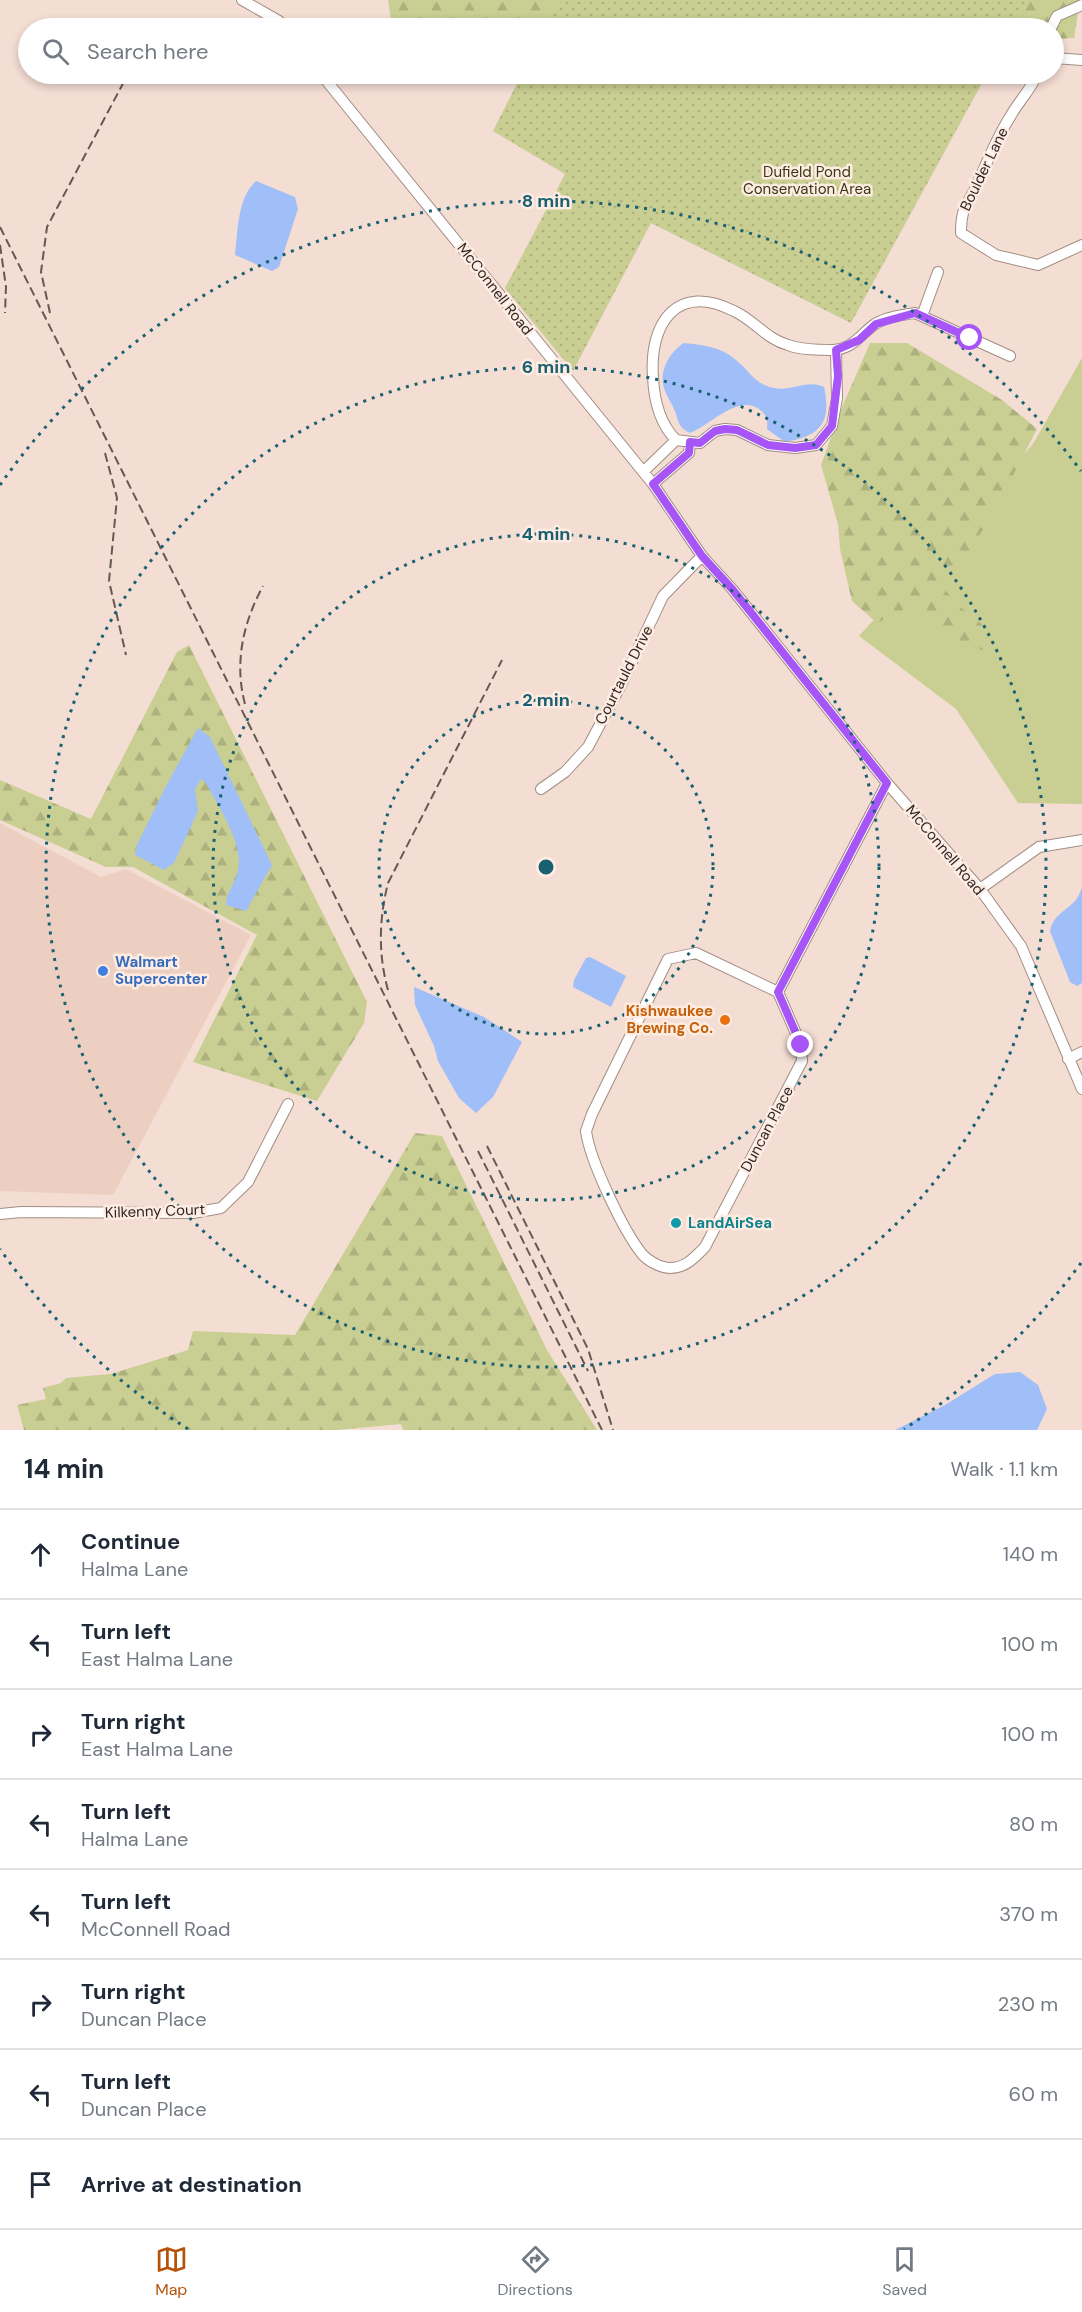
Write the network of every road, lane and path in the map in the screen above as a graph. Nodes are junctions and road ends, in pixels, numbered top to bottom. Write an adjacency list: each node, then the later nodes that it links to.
1 (242, 0): 2 (street)
2 (255, 3): 4 (street)
3 (1082, 5): 5 (street)
4 (275, 18)
5 (1057, 18)
6 (1064, 59): 7 (street)
7 (1082, 60)
8 (329, 84): 17 (street, McConnell Road)
9 (1032, 84): 10 (street, Boulder Lane)
10 (1082, 245)
11 (938, 272): 12 (street)
12 (922, 316): 13 (street); 14 (street)
13 (836, 350): 15 (street); 16 (street)
14 (1010, 356)
15 (676, 440): 16 (street); 17 (street)
16 (689, 448): 18 (street)
17 (643, 472): 18 (street, McConnell Road)
18 (653, 484): 19 (street, McConnell Road)
19 (702, 556): 20 (street, McConnell Road); 21 (street, Courtauld Drive)
20 (887, 783): 23 (street, McConnell Road); 24 (street)
21 (541, 789)
22 (1082, 840): 23 (street)
23 (980, 889): 26 (street, McConnell Road)
24 (778, 992): 24 (street, Duncan Place)
25 (1082, 1052): 26 (street)
26 (1068, 1059): 27 (street, McConnell Road)
27 (1082, 1089)
28 (288, 1104): 29 (street, Kilkenny Court)
29 (0, 1214)

